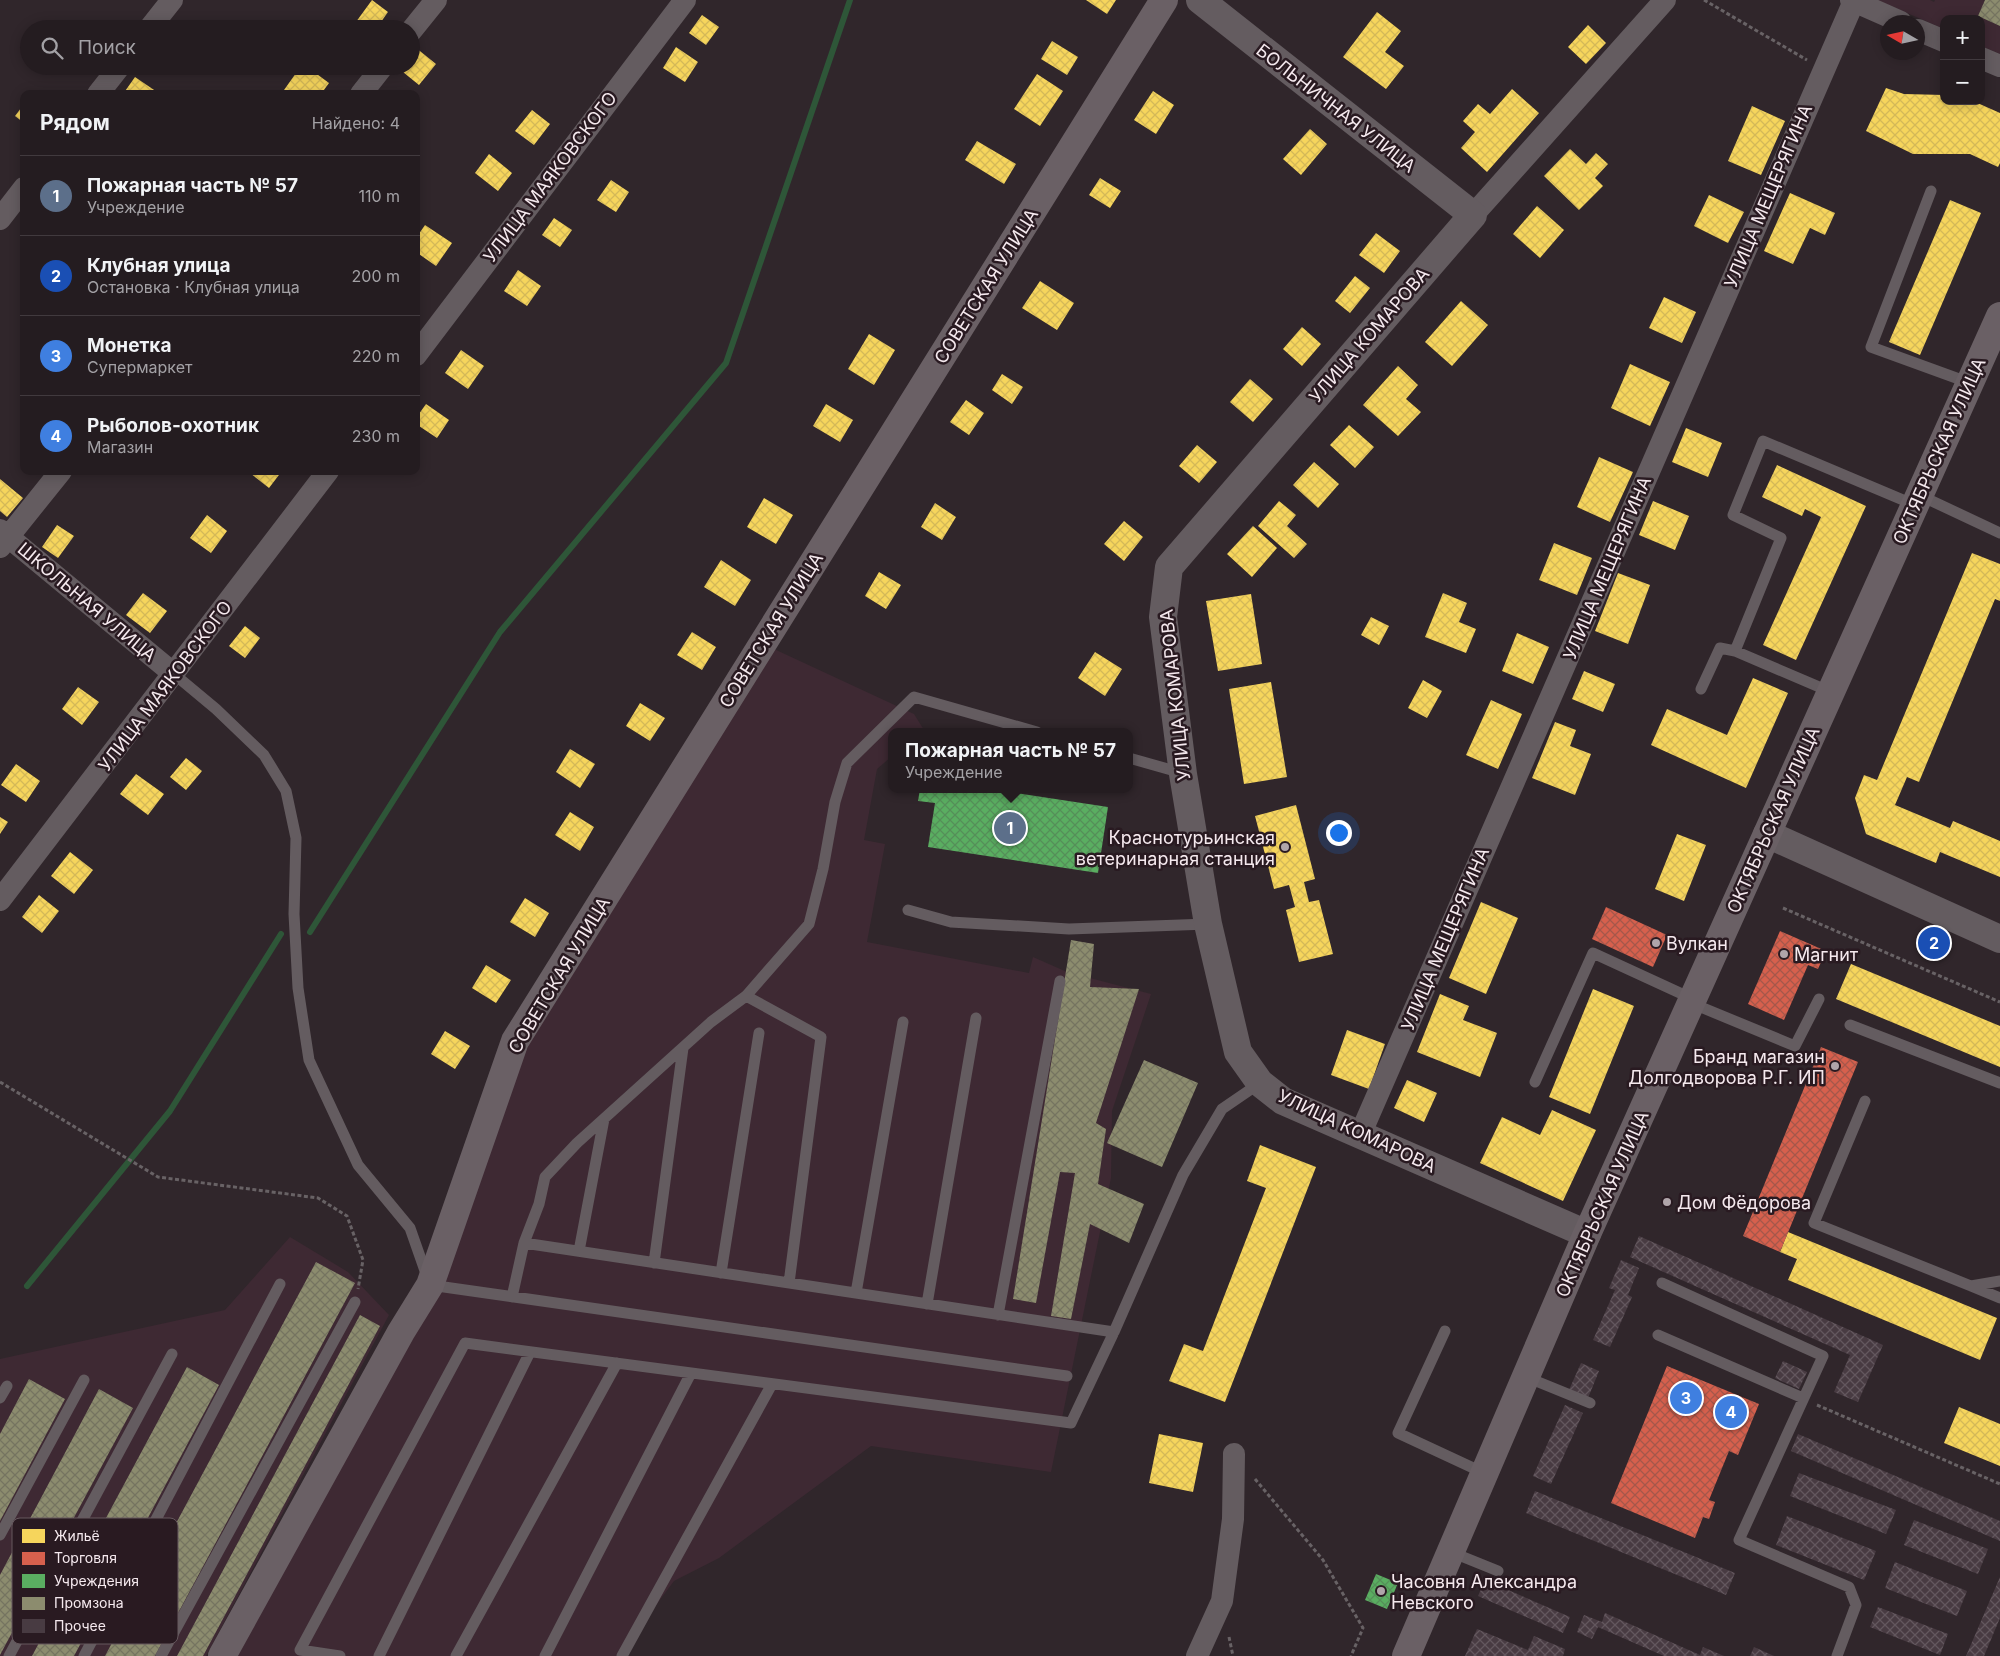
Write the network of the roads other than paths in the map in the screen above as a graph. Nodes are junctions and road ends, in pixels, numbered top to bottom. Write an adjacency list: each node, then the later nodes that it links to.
1 (172, 0): 9 (street)
2 (436, 0): 10 (street)
3 (685, 0): 24 (street, УЛИЦА МАЯКОВСКОГО)
4 (1164, 0): 67 (main road, СОВЕТСКАЯ УЛИЦА)
5 (1200, 0): 21 (street, БОЛЬНИЧНАЯ УЛИЦА)
6 (1665, 0): 21 (street, УЛИЦА КОМАРОВА)
7 (1852, 1): 8 (street); 57 (street, УЛИЦА МЕЩЕРЯГИНА)
8 (1885, 15)
9 (156, 20)
10 (420, 20)
11 (1925, 33): 12 (street)
12 (1940, 39)
13 (1985, 60): 14 (street)
14 (2000, 66)
15 (113, 75): 17 (street)
16 (376, 75): 18 (street)
17 (101, 90)
18 (365, 90)
19 (1931, 191): 25 (lane)
20 (20, 193): 22 (street)
21 (1473, 215): 37 (street, УЛИЦА КОМАРОВА)
22 (0, 219)
23 (2000, 316): 25 (main road, ОКТЯБРЬСКАЯ УЛИЦА)
24 (420, 350)
25 (1970, 382): 28 (main road, ОКТЯБРЬСКАЯ УЛИЦА)
26 (58, 475): 30 (street)
27 (325, 475): 32 (street, УЛИЦА МАЯКОВСКОГО)
28 (1917, 500): 29 (lane); 31 (lane); 34 (main road, ОКТЯБРЬСКАЯ УЛИЦА)
29 (2000, 533)
30 (3, 538): 32 (street, ШКОЛЬНАЯ УЛИЦА)
31 (1735, 651): 33 (lane); 34 (lane)
32 (174, 674): 39 (street, УЛИЦА МАЯКОВСКОГО); 67 (lane)
33 (1701, 689)
34 (1831, 692): 38 (main road, ОКТЯБРЬСКАЯ УЛИЦА)
35 (1023, 728): 44 (lane)
36 (1133, 759): 37 (lane)
37 (1183, 774): 41 (street, УЛИЦА КОМАРОВА)
38 (1767, 834): 42 (street); 46 (main road, ОКТЯБРЬСКАЯ УЛИЦА)
39 (0, 900)
40 (908, 910): 41 (lane)
41 (1208, 924): 53 (street, УЛИЦА КОМАРОВА)
42 (2000, 940)
43 (1060, 982): 74 (lane)
44 (746, 996): 51 (lane); 64 (lane)
45 (1819, 999): 46 (lane)
46 (1692, 1001): 52 (lane); 58 (main road, ОКТЯБРЬСКАЯ УЛИЦА)
47 (976, 1018): 73 (lane)
48 (903, 1022): 69 (lane)
49 (1850, 1025): 54 (lane)
50 (759, 1033): 62 (lane)
51 (683, 1048): 56 (lane); 61 (lane)
52 (1535, 1082)
53 (1260, 1083): 57 (street, УЛИЦА КОМАРОВА); 76 (lane)
54 (2000, 1083)
55 (1865, 1101): 68 (lane)
56 (604, 1119): 59 (lane); 60 (lane)
57 (1360, 1135): 58 (street, УЛИЦА КОМАРОВА)
58 (1587, 1234): 83 (main road, ОКТЯБРЬСКАЯ УЛИЦА)
59 (524, 1243): 60 (lane); 70 (lane)
60 (579, 1251): 61 (lane)
61 (654, 1263): 62 (lane)
62 (721, 1273): 64 (lane)
63 (2000, 1281): 68 (lane)
64 (789, 1283): 69 (lane)
65 (1662, 1283): 88 (lane)
66 (280, 1284): 93 (lane)
67 (430, 1285): 70 (lane); 104 (main road, СОВЕТСКАЯ УЛИЦА)
68 (1971, 1286): 71 (lane)
69 (856, 1293): 73 (lane)
70 (512, 1296): 82 (lane)
71 (2000, 1298)
72 (355, 1302): 97 (lane)
73 (927, 1304): 74 (lane)
74 (998, 1315): 76 (lane)
75 (1445, 1331): 91 (lane)
76 (1114, 1332): 85 (lane)
77 (1658, 1335): 88 (lane)
78 (530, 1352): 80 (lane); 105 (lane); 106 (lane)
79 (172, 1354): 92 (lane)
80 (616, 1363): 81 (lane); 107 (lane)
81 (691, 1373): 85 (lane); 108 (lane)
82 (1067, 1376)
83 (1526, 1377): 89 (lane); 91 (main road, ОКТЯБРЬСКАЯ УЛИЦА)
84 (84, 1380): 94 (lane)
85 (772, 1384): 109 (lane)
86 (7, 1386): 87 (lane)
87 (0, 1398)
88 (1803, 1398): 112 (lane)
89 (1590, 1403)
90 (1234, 1454): 110 (street)
91 (1484, 1473): 95 (main road, ОКТЯБРЬСКАЯ УЛИЦА)
92 (83, 1518)
93 (157, 1518)
94 (0, 1535)
95 (1450, 1552): 96 (lane); 111 (main road, ОКТЯБРЬСКАЯ УЛИЦА)
96 (1498, 1571)
97 (178, 1625)
98 (15, 1644): 101 (lane)
99 (90, 1644): 102 (lane)
100 (168, 1644): 103 (lane)
101 (9, 1656)
102 (84, 1656)
103 (161, 1656)
104 (222, 1656)
105 (340, 1656)
106 (379, 1656)
107 (456, 1656)
108 (546, 1656)
109 (622, 1656)
110 (1197, 1656)
111 (1406, 1656)
112 (1837, 1656)

